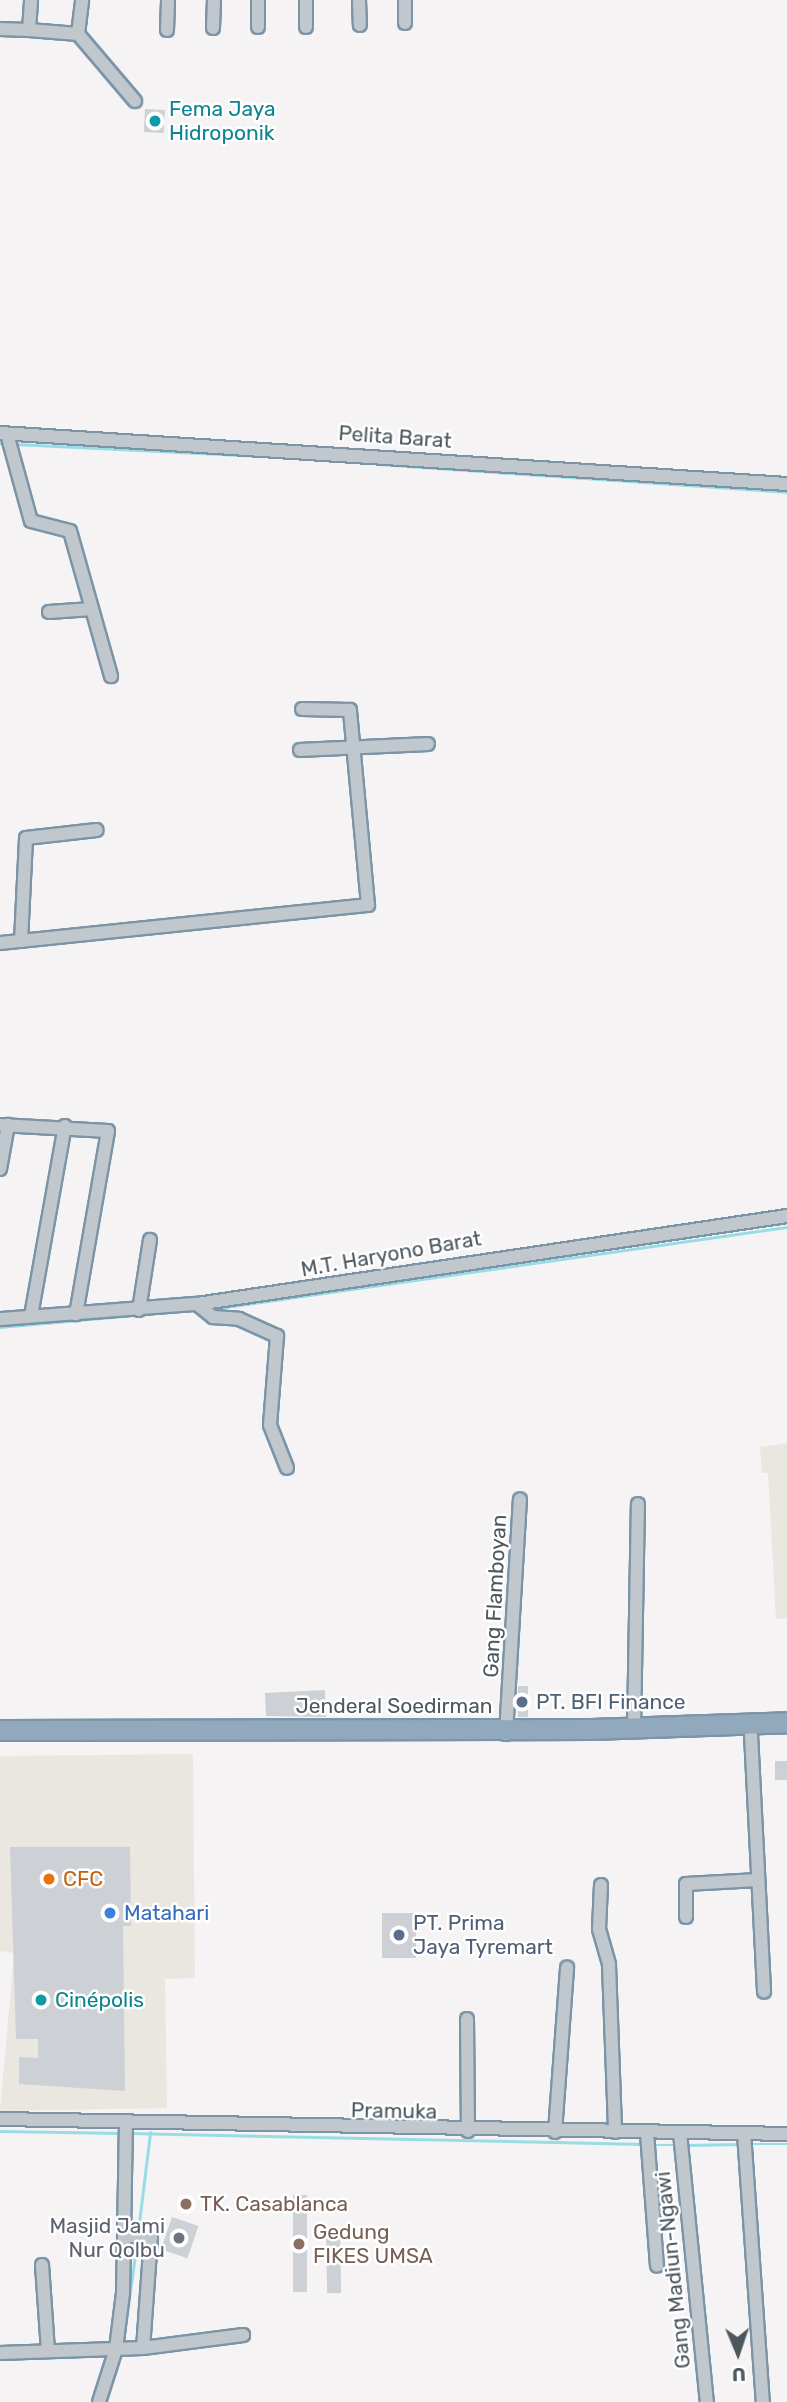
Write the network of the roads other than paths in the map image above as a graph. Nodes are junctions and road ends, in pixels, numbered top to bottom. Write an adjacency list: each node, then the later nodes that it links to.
1 (31, 0): 15 (street)
2 (82, 0): 17 (street)
3 (168, 0): 16 (street)
4 (214, 0): 13 (street)
5 (258, 0): 11 (street)
6 (306, 0): 12 (street)
7 (359, 0): 10 (street)
8 (405, 0): 9 (street)
9 (405, 23)
10 (360, 24)
11 (258, 27)
12 (306, 27)
13 (214, 28)
14 (0, 29): 15 (street)
15 (29, 30): 17 (street)
16 (167, 30)
17 (78, 34): 18 (street)
18 (135, 101)
19 (4, 433): 20 (street, Pelita Barat); 21 (street)
20 (787, 484)
21 (92, 609): 22 (street); 23 (street)
22 (49, 612)
23 (111, 676)
24 (302, 709): 26 (street)
25 (428, 744): 26 (street)
26 (352, 749): 27 (street); 29 (street)
27 (300, 750)
28 (97, 830): 29 (street)
29 (21, 941): 30 (street)
30 (0, 943)
31 (4, 1125): 32 (street); 33 (street)
32 (65, 1126): 38 (street); 39 (street)
33 (0, 1169)
34 (787, 1216): 36 (street, M.T. Haryono Barat)
35 (150, 1240): 37 (street)
36 (197, 1304): 37 (street, M.T. Haryono Barat); 41 (street)
37 (139, 1310): 38 (street, M.T. Haryono Barat)
38 (76, 1314): 39 (street, M.T. Haryono Barat)
39 (31, 1316): 40 (street, M.T. Haryono Barat)
40 (0, 1319)
41 (287, 1468)
42 (520, 1499): 49 (street, Gang Flamboyan)
43 (638, 1504): 45 (street)
44 (787, 1721): 45 (highway, Jenderal Soedirman)
45 (634, 1729): 49 (highway, Jenderal Soedirman)
46 (0, 1730): 48 (highway, Jenderal Soedirman)
47 (787, 1732): 50 (highway, Jenderal Soedirman)
48 (161, 1733): 49 (highway, Jenderal Soedirman); 51 (highway, Jenderal Soedirman)
49 (506, 1734): 50 (highway, Jenderal Soedirman)
50 (751, 1734): 52 (street)
51 (0, 1739)
52 (758, 1880): 54 (street); 56 (street)
53 (601, 1885): 62 (street)
54 (686, 1917)
55 (567, 1967): 61 (street)
56 (764, 1992)
57 (467, 2019): 60 (street)
58 (0, 2119): 59 (street, Pramuka)
59 (126, 2131): 60 (street, Pramuka); 67 (street)
60 (468, 2131): 61 (street, Pramuka)
61 (555, 2132): 62 (street, Pramuka)
62 (615, 2132): 65 (street, Pramuka)
63 (787, 2134): 64 (street, Pramuka)
64 (744, 2140): 66 (street, Pramuka); 76 (street)
65 (647, 2141): 66 (street, Pramuka); 69 (street)
66 (680, 2141): 75 (street, Gang Madiun-Ngawi)
67 (126, 2236): 71 (street); 71 (street)
68 (42, 2265): 72 (street)
69 (657, 2266)
70 (243, 2335): 71 (street)
71 (128, 2348): 72 (street); 74 (street)
72 (48, 2350): 73 (street)
73 (0, 2353)
74 (99, 2402)
75 (707, 2402)
76 (763, 2402)

